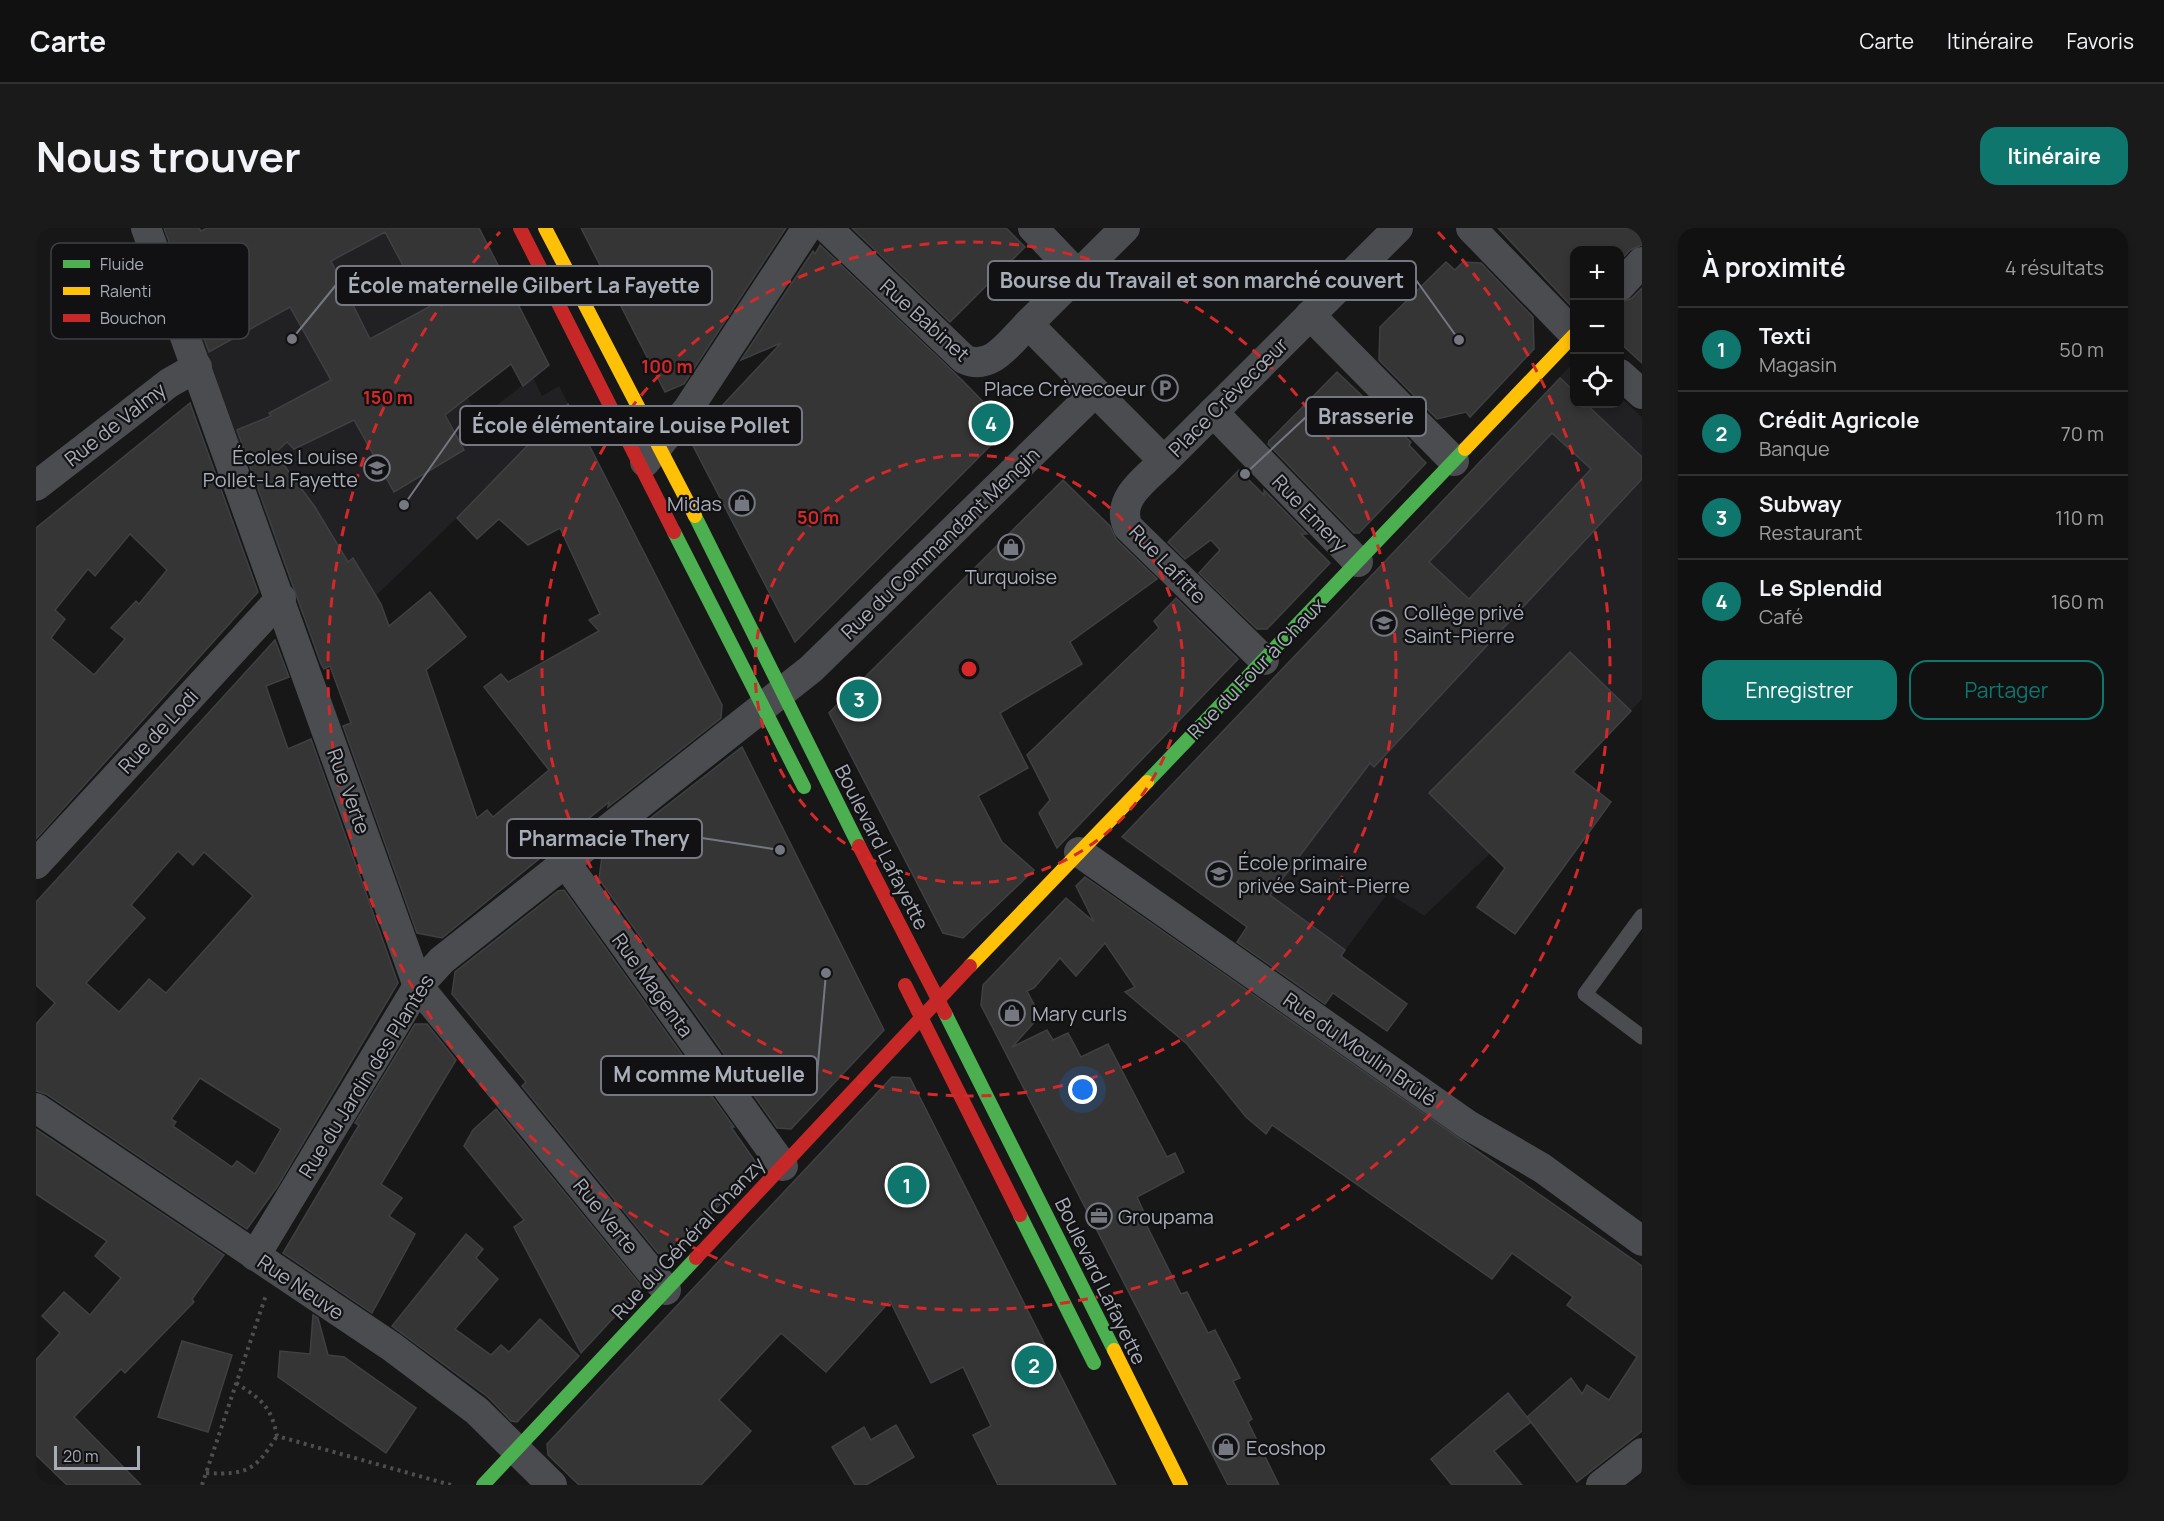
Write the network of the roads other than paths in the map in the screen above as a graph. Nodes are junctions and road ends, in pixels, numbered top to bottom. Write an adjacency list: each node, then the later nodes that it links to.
1 (146, 228): 10 (street, Rue Verte)
2 (520, 228): 24 (main road, Boulevard Lafayette)
3 (545, 228): 24 (main road, Boulevard Lafayette)
4 (807, 228): 24 (street)
5 (826, 228): 15 (street, Rue Babinet)
6 (1033, 228): 12 (street)
7 (1125, 228): 12 (street)
8 (1398, 228): 14 (street, Place Crèvecœur)
9 (1472, 228): 16 (street)
10 (152, 243)
11 (1642, 262): 13 (street)
12 (1078, 274): 15 (street)
13 (1624, 282)
14 (1310, 315): 23 (street, Place Crèvecœur); 26 (street)
15 (1028, 324): 21 (street, Place Crèvecœur)
16 (1570, 330)
17 (187, 339): 19 (street, Rue Verte)
18 (1570, 340): 26 (main road, Rue du Four à Chaux)
19 (197, 367): 27 (street, Rue de Valmy); 29 (street, Rue Verte)
20 (1624, 378): 22 (street)
21 (1095, 392): 25 (street, Place Crèvecœur); 31 (street, Rue du Commandant Mengin)
22 (1642, 394)
23 (1213, 412): 25 (street, Place Crèvecœur); 28 (street, Rue Emery)
24 (650, 456): 31 (main road, Boulevard Lafayette); 31 (main road, Boulevard Lafayette)
25 (1164, 461): 30 (street, Rue Lafitte)
26 (1454, 461): 28 (main road, Rue du Four à Chaux)
27 (36, 486)
28 (1358, 562): 30 (main road, Rue du Four à Chaux)
29 (281, 598): 35 (street, Rue de Lodi); 38 (street, Rue Verte)
30 (1264, 660): 33 (main road, Rue du Four à Chaux)
31 (773, 699): 32 (main road, Boulevard Lafayette); 34 (street, Rue du Jardin des Plantes); 39 (main road, Boulevard Lafayette)
32 (808, 795)
33 (1080, 852): 39 (main road, Rue du Four à Chaux); 44 (street, Rue du Moulin Brûlé)
34 (566, 862): 38 (street, Rue du Jardin des Plantes); 43 (street, Rue Magenta)
35 (36, 864)
36 (1642, 916): 41 (lane)
37 (896, 967): 40 (main road)
38 (418, 986): 45 (street, Rue du Jardin des Plantes); 46 (street, Rue Verte)
39 (938, 1001): 40 (main road, Rue du Général Chanzy); 52 (main road, Boulevard Lafayette)
40 (921, 1018): 43 (main road, Rue du Général Chanzy); 47 (main road)
41 (1642, 1037)
42 (36, 1108): 45 (street, Rue Neuve)
43 (783, 1166): 46 (main road, Rue du Général Chanzy)
44 (1642, 1241)
45 (264, 1262): 48 (street, Rue Neuve)
46 (666, 1290): 48 (main road, Rue du Général Chanzy)
47 (1102, 1379)
48 (516, 1450): 50 (main road, Rue du Général Chanzy); 51 (street, Rue Neuve)
49 (1642, 1453): 53 (street)
50 (483, 1485)
51 (552, 1485)
52 (1181, 1485)
53 (1601, 1485)

